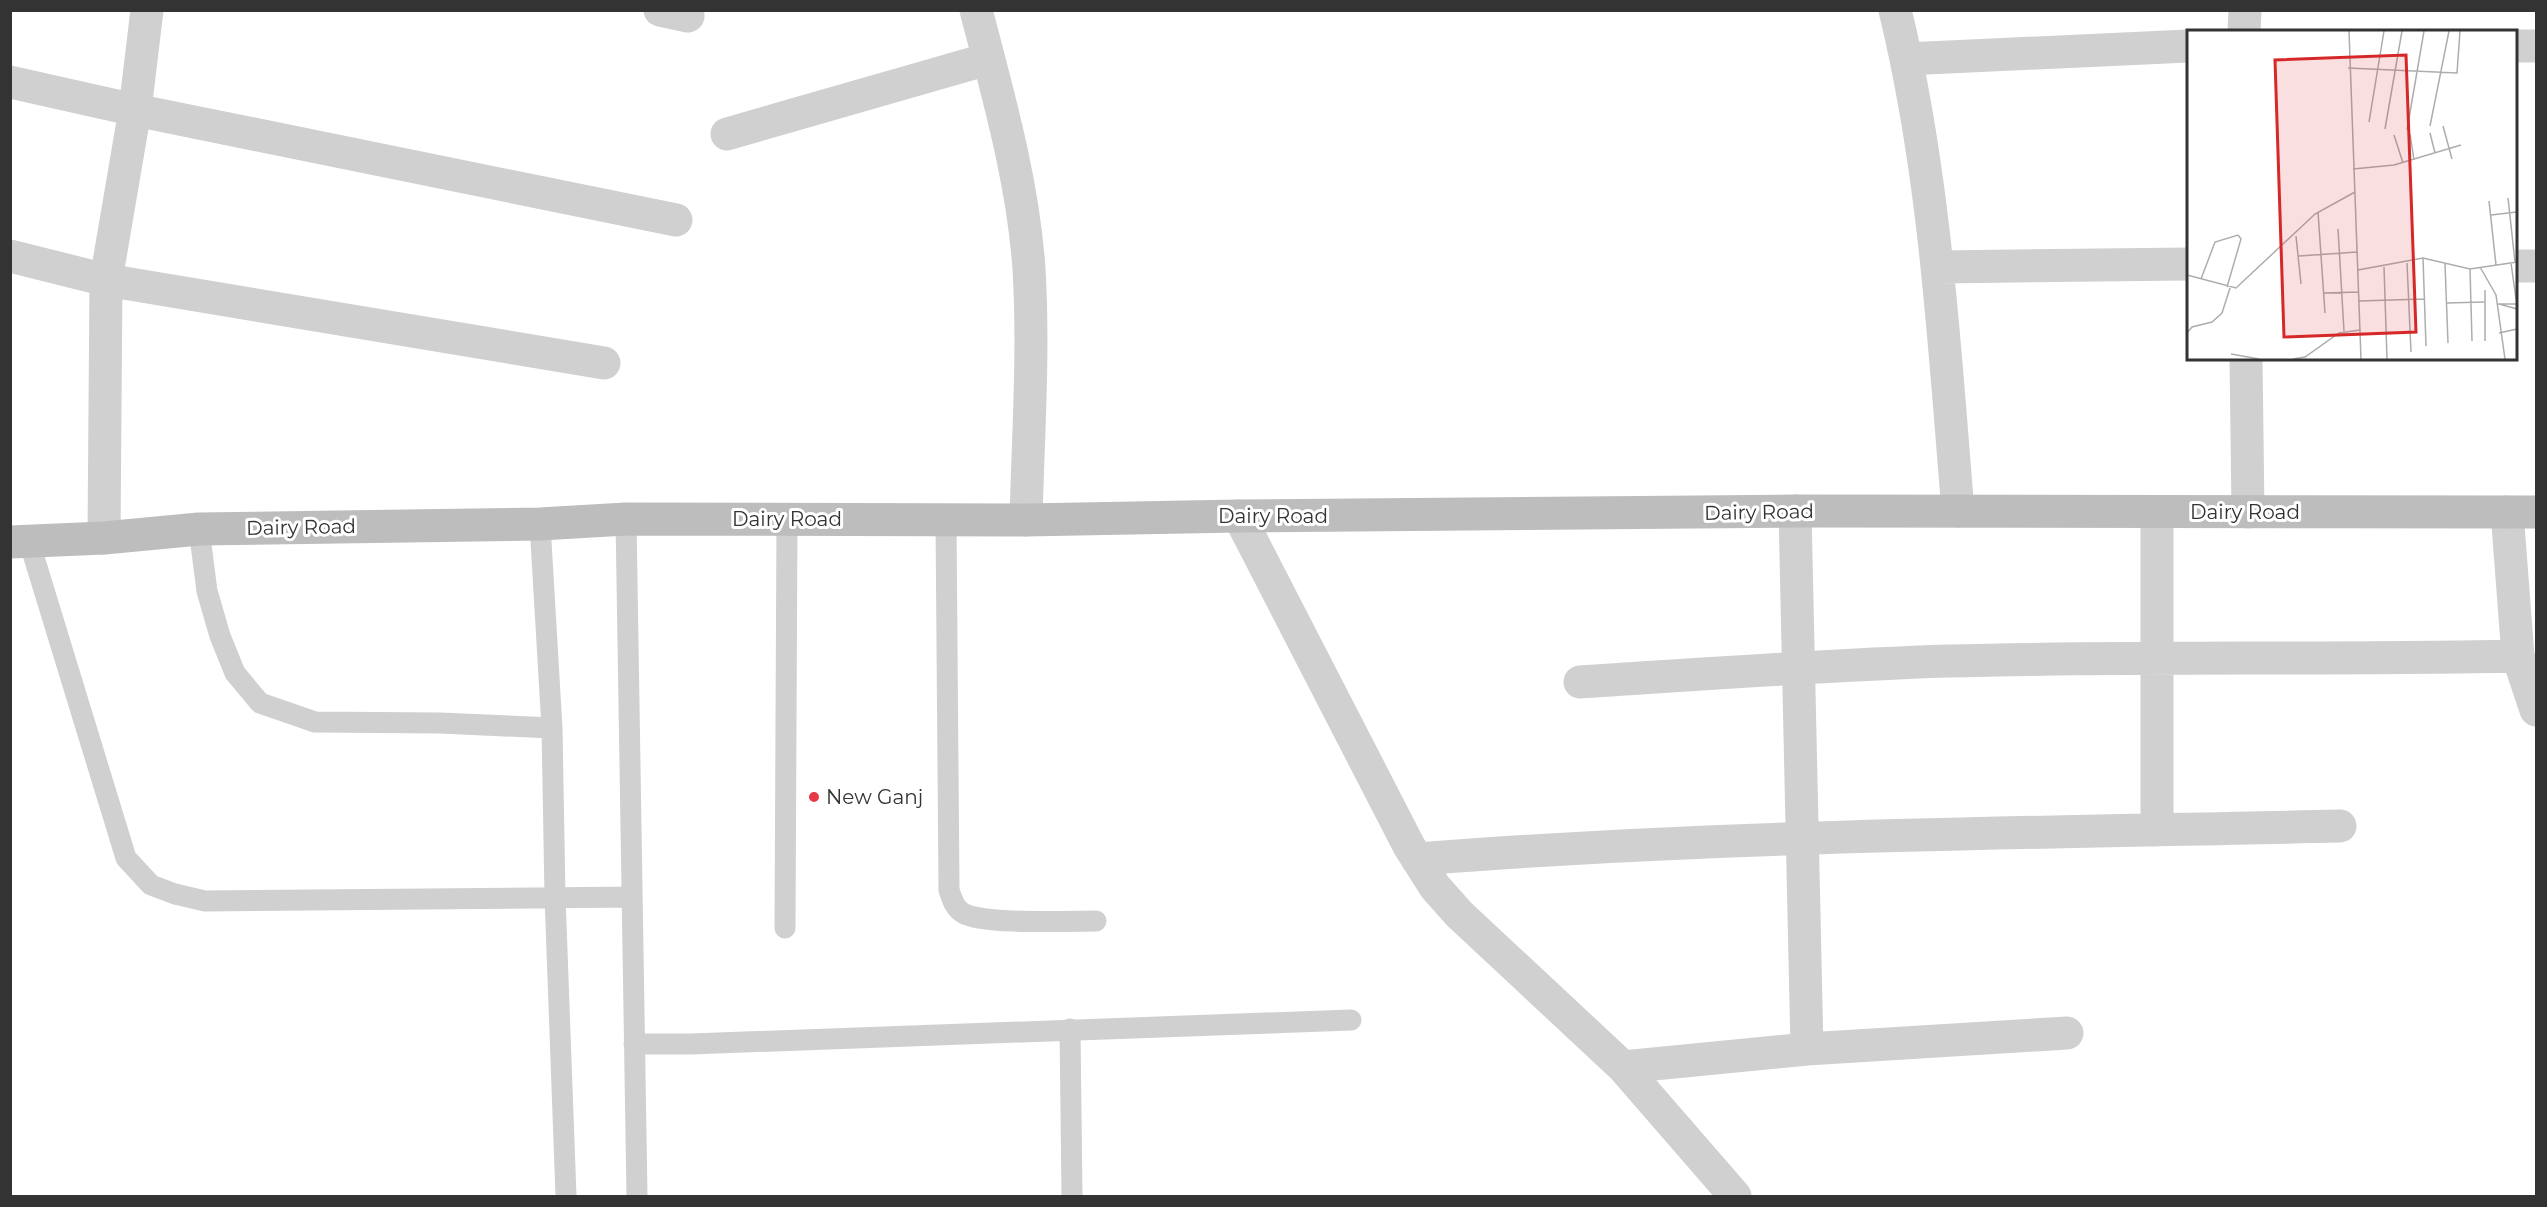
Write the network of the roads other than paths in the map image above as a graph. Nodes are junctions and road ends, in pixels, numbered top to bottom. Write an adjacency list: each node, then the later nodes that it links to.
1 (147, 10): 12 (street)
2 (976, 10): 10 (street)
3 (1894, 10): 9 (street)
4 (2245, 10): 5 (street)
5 (2244, 30)
6 (2187, 46): 9 (street)
7 (2517, 46): 8 (street)
8 (2536, 46)
9 (1906, 58): 19 (street)
10 (988, 59): 13 (street); 32 (street)
11 (10, 82): 12 (street)
12 (135, 110): 14 (street); 20 (street)
13 (727, 134)
14 (676, 220)
15 (10, 256): 20 (street)
16 (2187, 264): 19 (street)
17 (2517, 266): 18 (street)
18 (2536, 266)
19 (1938, 267): 24 (street)
20 (106, 280): 22 (street); 35 (street)
21 (2246, 360): 26 (street)
22 (604, 363)
23 (1795, 511): 24 (street, Dairy Road); 28 (street, Dairy Road); 39 (street)
24 (1958, 511): 25 (street, Dairy Road)
25 (2157, 512): 26 (street, Dairy Road); 38 (street)
26 (2248, 512): 27 (street, Dairy Road)
27 (2522, 512): 37 (street)
28 (1239, 516): 32 (street, Dairy Road); 46 (street)
29 (626, 519): 30 (street, Dairy Road); 33 (street, Dairy Road); 48 (lane)
30 (787, 519): 31 (street, Dairy Road); 50 (lane)
31 (946, 519): 32 (street, Dairy Road); 49 (lane)
32 (1026, 520)
33 (540, 524): 34 (street, Dairy Road); 42 (lane)
34 (199, 529): 35 (street, Dairy Road); 42 (lane)
35 (104, 538): 36 (street, Dairy Road)
36 (20, 542): 47 (lane)
37 (2518, 656): 38 (street); 41 (street)
38 (2158, 659): 39 (street); 44 (street)
39 (1797, 668): 40 (street); 45 (street)
40 (1580, 682)
41 (2536, 710)
42 (552, 728): 47 (lane)
43 (2340, 826): 44 (street)
44 (2157, 830): 45 (street)
45 (1803, 838): 46 (street); 55 (street)
46 (1418, 859): 56 (street)
47 (555, 896): 48 (lane); 57 (lane)
48 (632, 897): 54 (lane)
49 (1096, 921)
50 (785, 928)
51 (1351, 1020): 52 (lane)
52 (1070, 1029): 54 (lane); 59 (lane)
53 (2067, 1033): 55 (street)
54 (634, 1044): 58 (lane)
55 (1807, 1049): 56 (street)
56 (1623, 1067): 60 (street)
57 (566, 1197)
58 (637, 1197)
59 (1072, 1197)
60 (1735, 1197)

